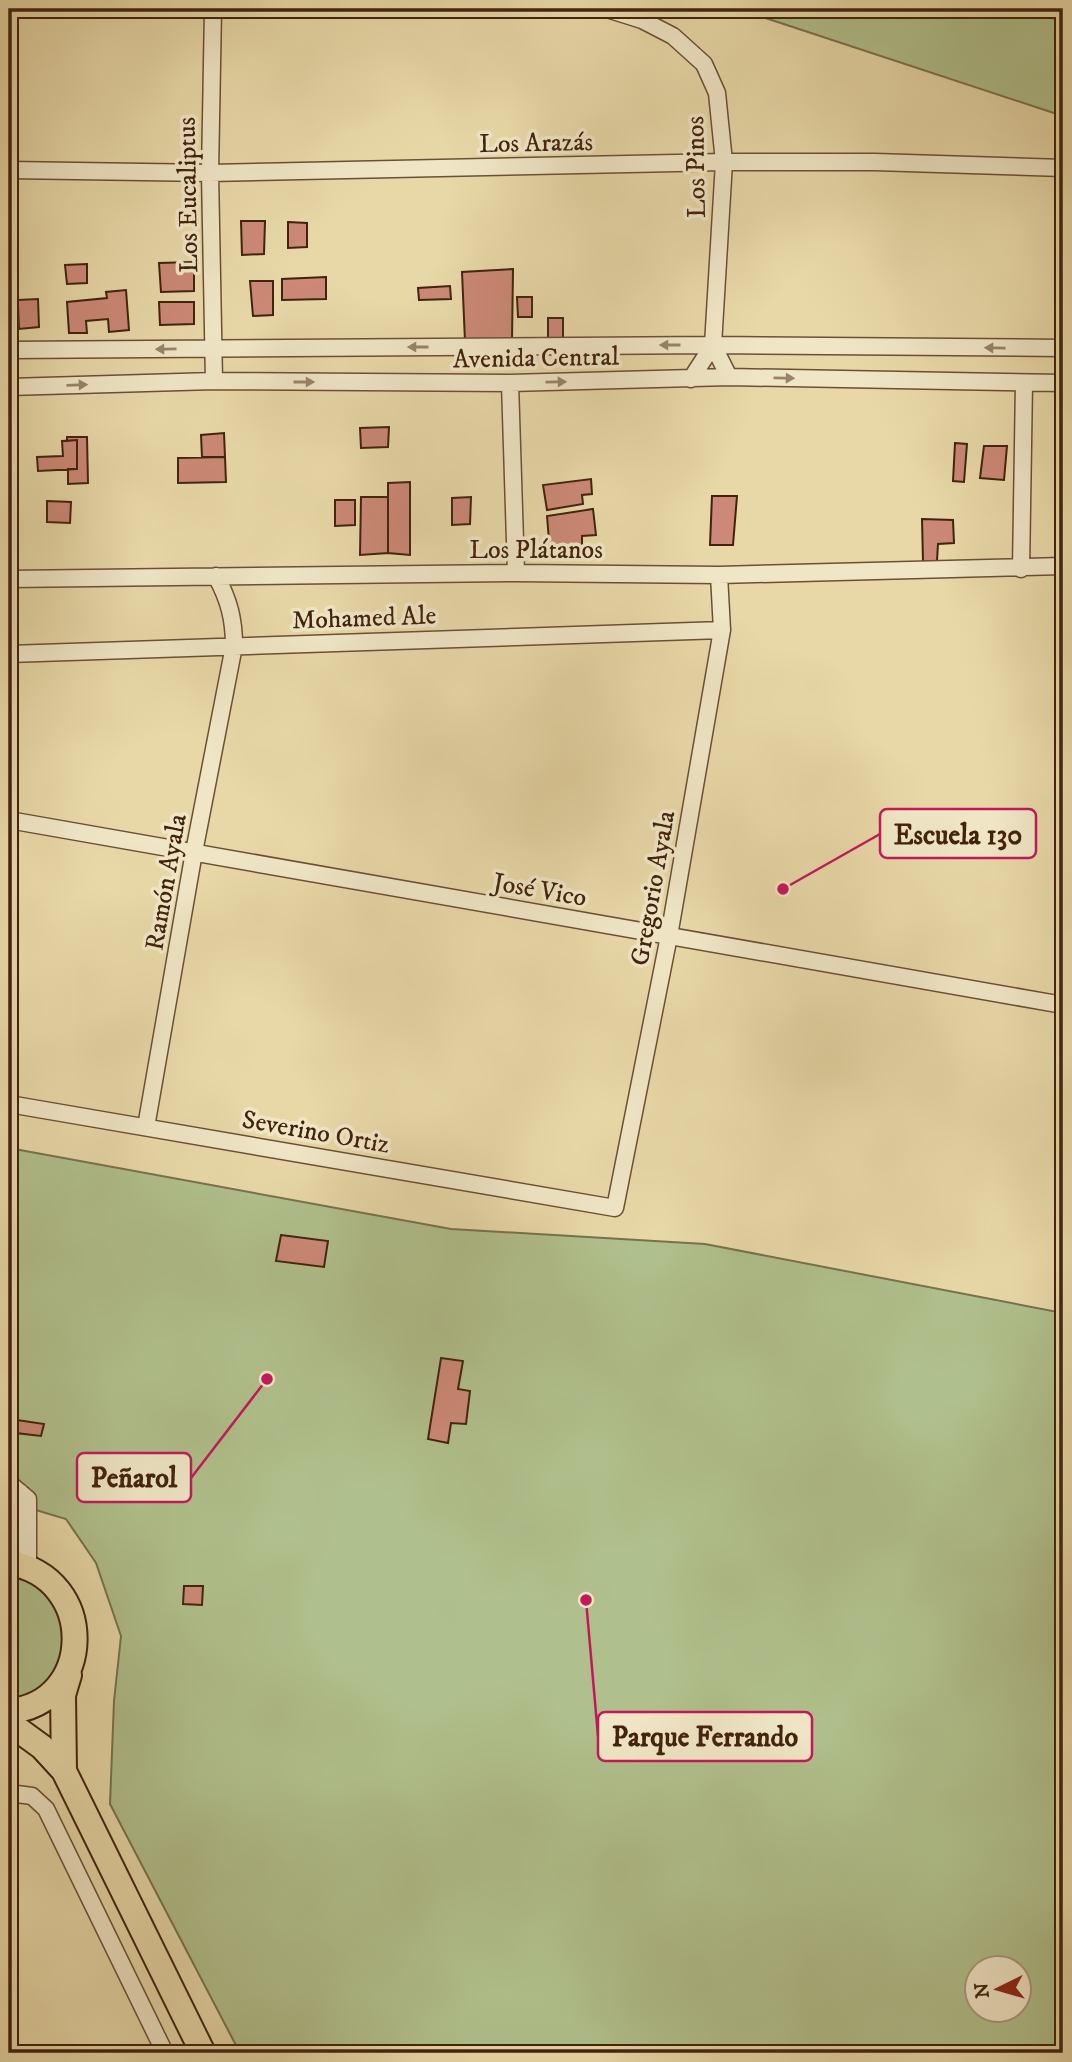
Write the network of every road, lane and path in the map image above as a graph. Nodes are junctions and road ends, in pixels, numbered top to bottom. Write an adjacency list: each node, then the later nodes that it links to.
1 (213, 9): 6 (street, Los Eucaliptus)
2 (607, 9): 3 (street, Los Pinos)
3 (724, 162): 4 (street, Los Arazás); 6 (street, Los Arazás); 7 (street, Los Pinos)
4 (1063, 168)
5 (9, 170): 6 (street, Los Arazás)
6 (210, 173): 8 (street, Los Eucaliptus)
7 (713, 345): 8 (street, Avenida Central, one-way to 8); 9 (street, Avenida Central, one-way to 7); 11 (street); 12 (street, Los Pinos)
8 (214, 348): 10 (street, Avenida Central, one-way to 10); 13 (street, Los Eucaliptus)
9 (1063, 348)
10 (9, 350)
11 (729, 377): 12 (street, Avenida Central); 15 (street, Avenida Central, one-way to 15)
12 (691, 379): 14 (street, Avenida Central, one-way to 12)
13 (215, 381): 14 (street, Avenida Central, one-way to 14); 17 (street, Avenida Central, one-way to 13)
14 (510, 383): 22 (street)
15 (1024, 383): 16 (street, Avenida Central); 21 (street)
16 (1063, 383)
17 (9, 387)
18 (9, 433): 19 (street)
19 (9, 497)
20 (1063, 566): 21 (street, Los Plátanos)
21 (1021, 569): 23 (street, Los Plátanos)
22 (516, 573): 23 (street, Los Plátanos); 24 (street, Los Plátanos)
23 (719, 575): 26 (street, Gregorio Ayala)
24 (216, 576): 25 (street, Los Plátanos); 27 (street, Ramón Ayala)
25 (9, 579)
26 (722, 630): 27 (street, Mohamed Ale); 31 (street, Gregorio Ayala)
27 (234, 646): 28 (street, Mohamed Ale); 30 (street, Ramón Ayala)
28 (9, 654)
29 (9, 820): 30 (street, José Vico)
30 (194, 852): 31 (street, José Vico); 34 (street, Ramón Ayala)
31 (669, 936): 32 (street, José Vico); 35 (street, Gregorio Ayala)
32 (1063, 1005)
33 (9, 1104): 34 (street, Severino Ortiz)
34 (146, 1127): 35 (street, Severino Ortiz)
35 (615, 1208)
36 (14, 1487): 37 (street)
37 (14, 1563): 38 (main road)
38 (73, 1656): 39 (main road); 41 (main road)
39 (9, 1711)
40 (9, 1723): 41 (main road)
41 (64, 1771): 44 (main road)
42 (9, 1793): 43 (street)
43 (165, 2053)
44 (203, 2053)

